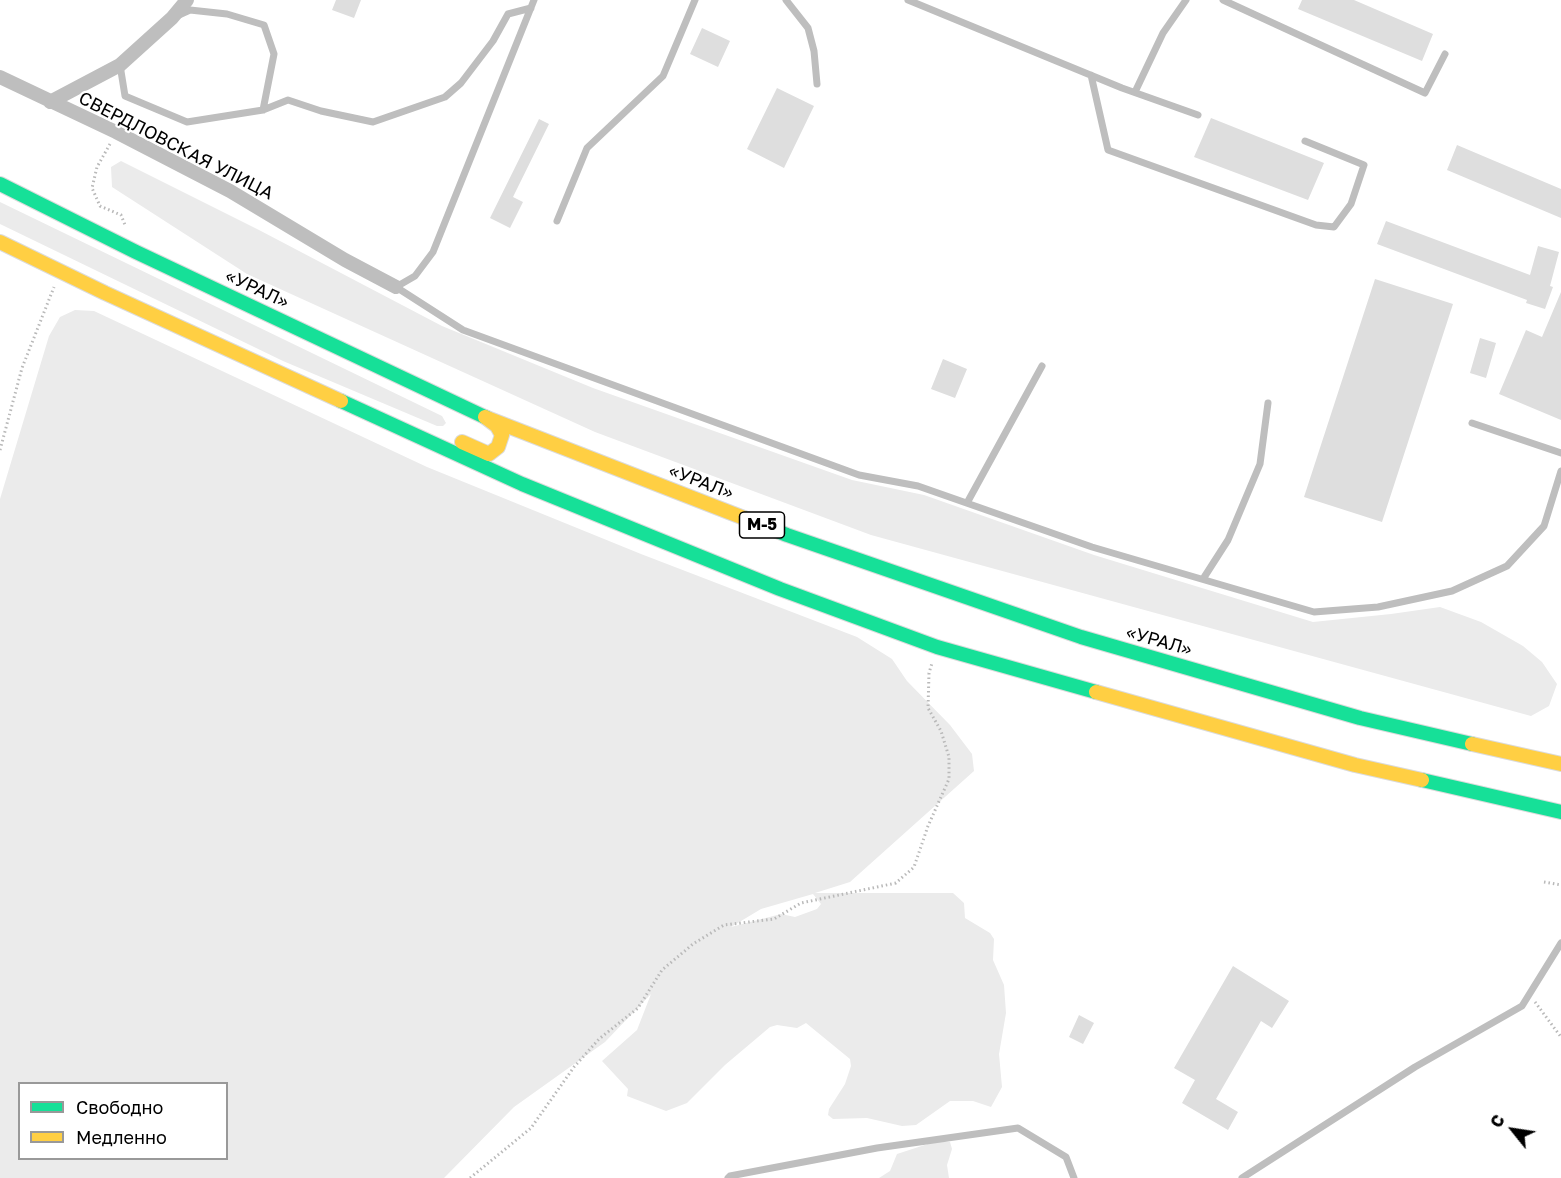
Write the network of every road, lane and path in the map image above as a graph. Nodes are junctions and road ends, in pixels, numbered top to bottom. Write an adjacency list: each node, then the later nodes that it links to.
1 (187, 0): 8 (street)
2 (695, 0): 21 (lane)
3 (786, 0): 13 (lane)
4 (908, 0): 11 (lane)
5 (1186, 0): 14 (lane)
6 (1223, 0): 9 (lane)
7 (532, 4): 16 (lane); 25 (lane)
8 (172, 18): 10 (street); 16 (lane)
9 (1445, 54)
10 (120, 65): 15 (street); 16 (lane)
11 (1092, 75): 14 (lane); 19 (lane)
12 (0, 77): 15 (street, СВЕРДЛОВСКАЯ УЛИЦА)
13 (817, 84)
14 (1135, 92): 17 (lane)
15 (50, 102): 18 (street, СВЕРДЛОВСКАЯ УЛИЦА)
16 (263, 110)
17 (1198, 115)
18 (116, 132): 23 (path); 25 (street, СВЕРДЛОВСКАЯ УЛИЦА)
19 (1305, 141)
20 (0, 184): 23 (main road, «УРАЛ» / М-5)
21 (557, 220)
22 (0, 242): 24 (main road)
23 (136, 252): 28 (main road, «УРАЛ» / М-5)
24 (60, 271): 30 (main road); 31 (path)
25 (396, 287): 34 (lane)
26 (1042, 366): 34 (lane)
27 (1268, 403): 35 (lane)
28 (486, 417): 30 (main road); 37 (main road, «УРАЛ» / М-5)
29 (1472, 423): 32 (lane)
30 (403, 429): 36 (main road)
31 (0, 450)
32 (1561, 453)
33 (1561, 471): 35 (lane)
34 (967, 503): 35 (lane)
35 (1203, 579)
36 (938, 647): 38 (main road); 44 (path)
37 (1561, 765)
38 (1561, 813)
39 (1544, 882): 40 (path)
40 (1561, 885)
41 (1561, 943): 42 (lane)
42 (1529, 994): 43 (path); 47 (lane)
43 (1561, 1037)
44 (470, 1178)
45 (728, 1178): 46 (lane)
46 (1074, 1178)
47 (1242, 1178)

